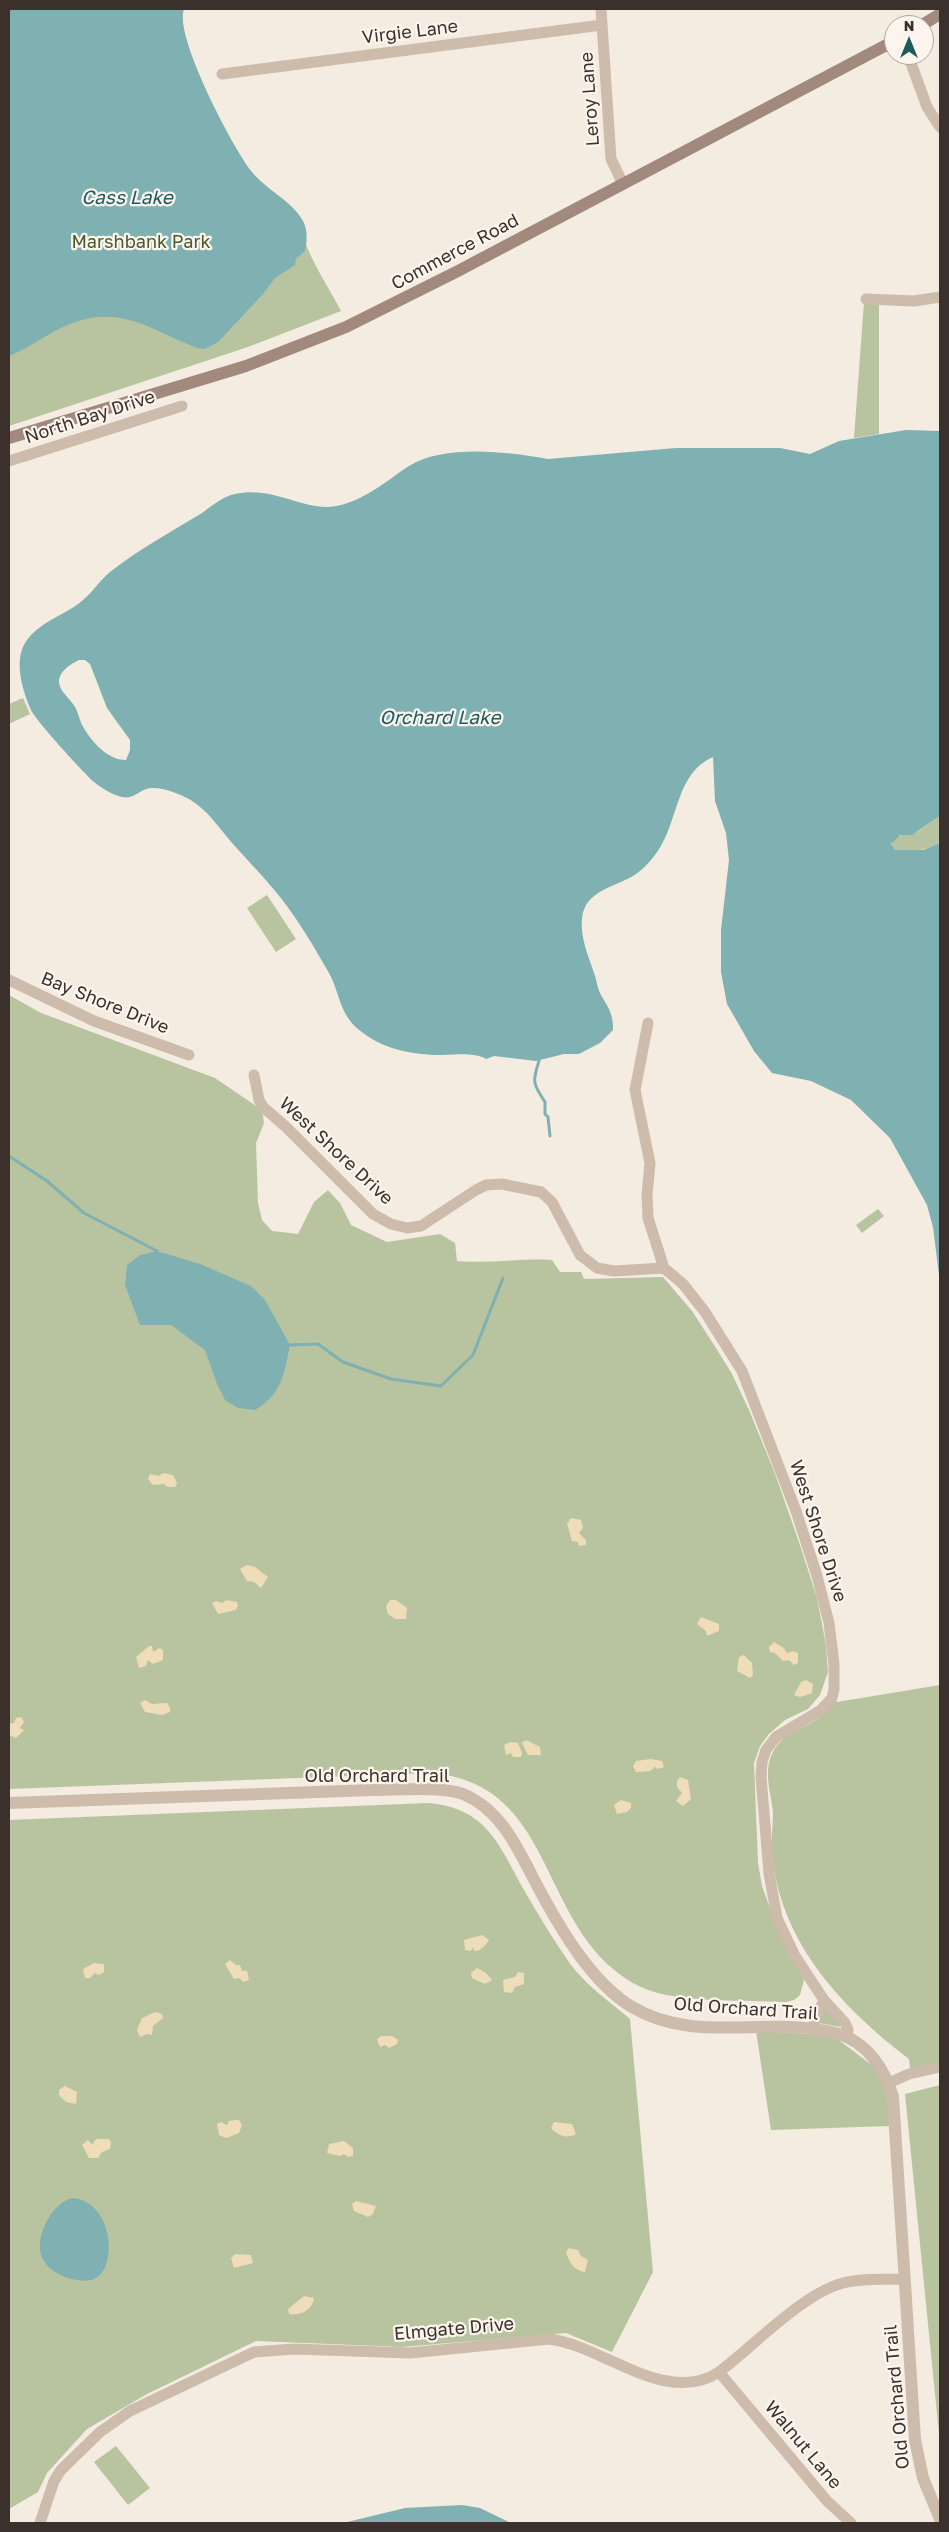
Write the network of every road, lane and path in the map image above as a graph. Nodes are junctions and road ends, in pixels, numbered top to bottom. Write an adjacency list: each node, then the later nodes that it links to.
1 (601, 9): 2 (street, Leroy Lane)
2 (602, 25): 5 (street, Virgie Lane); 7 (street, Leroy Lane)
3 (884, 46): 7 (main road, Commerce Road)
4 (912, 65): 6 (street)
5 (222, 74)
6 (940, 127)
7 (623, 184): 11 (main road, Commerce Road)
8 (940, 297): 9 (street)
9 (866, 299)
10 (182, 406): 12 (street, North Bay Drive)
11 (9, 438)
12 (9, 461)
13 (9, 980): 15 (street, Bay Shore Drive)
14 (648, 1023): 17 (street)
15 (189, 1055)
16 (254, 1075): 17 (street, West Shore Drive)
17 (664, 1268): 19 (street, West Shore Drive)
18 (9, 1803): 20 (street, Old Orchard Trail)
19 (824, 2000): 20 (street); 21 (street, West Shore Drive)
20 (810, 2030): 21 (street, Old Orchard Trail)
21 (847, 2037): 23 (street, Old Orchard Trail)
22 (940, 2067): 23 (street)
23 (889, 2083): 24 (street, Old Orchard Trail)
24 (904, 2279): 25 (street, Elmgate Drive); 26 (street, Old Orchard Trail)
25 (719, 2372): 27 (street, Elmgate Drive); 28 (street, Walnut Lane)
26 (940, 2519)
27 (40, 2523)
28 (851, 2523)

